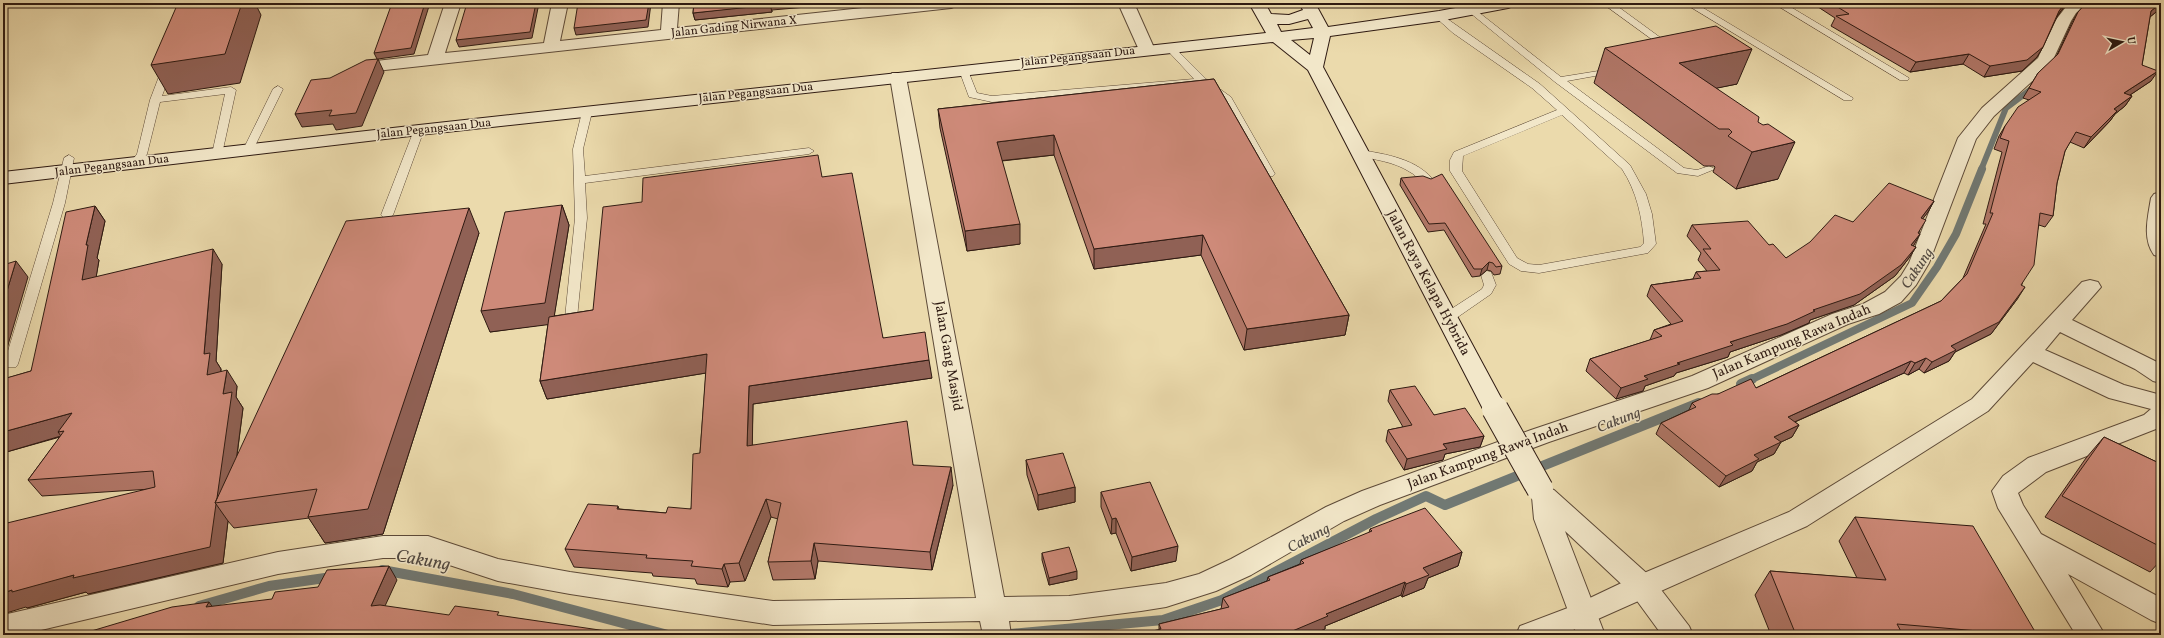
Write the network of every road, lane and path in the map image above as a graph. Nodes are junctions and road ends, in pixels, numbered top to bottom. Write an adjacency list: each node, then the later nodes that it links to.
1 (453, 3): 28 (street)
2 (560, 3): 23 (street)
3 (671, 3): 21 (street)
4 (791, 3): 18 (street)
5 (951, 3): 13 (street, Jalan Gading Nirwana X)
6 (1126, 3): 25 (street)
7 (1257, 3): 17 (street, Jalan Raya Kelapa Hybrida)
8 (1508, 3): 15 (street, Jalan Pegangsaan Dua)
9 (1607, 3): 27 (lane)
10 (1689, 3): 38 (lane)
11 (1778, 3): 34 (lane)
12 (2079, 3): 72 (street, Jalan Kampung Rawa Indah)
13 (916, 5): 18 (street, Jalan Gading Nirwana X)
14 (1309, 6): 17 (street); 19 (street); 20 (street)
15 (1472, 10): 16 (street, Jalan Pegangsaan Dua); 35 (lane)
16 (1440, 16): 19 (street, Jalan Pegangsaan Dua); 41 (lane)
17 (1265, 17): 22 (street, Jalan Raya Kelapa Hybrida)
18 (791, 21): 21 (street, Jalan Gading Nirwana X)
19 (1355, 27): 20 (street, Jalan Pegangsaan Dua)
20 (1323, 32): 22 (street, Jalan Pegangsaan Dua); 30 (street)
21 (669, 34): 23 (street, Jalan Gading Nirwana X)
22 (1276, 37): 24 (street, Jalan Pegangsaan Dua); 30 (street, Jalan Raya Kelapa Hybrida)
23 (551, 46): 28 (street, Jalan Gading Nirwana X)
24 (1170, 48): 25 (street, Jalan Pegangsaan Dua); 36 (lane)
25 (1148, 50): 32 (street, Jalan Pegangsaan Dua)
26 (173, 55): 39 (lane)
27 (1679, 56)
28 (435, 59): 29 (street, Jalan Gading Nirwana X)
29 (376, 66)
30 (1315, 67): 45 (street, Jalan Raya Kelapa Hybrida)
31 (1625, 68): 35 (lane)
32 (964, 70): 33 (street, Jalan Pegangsaan Dua); 36 (lane)
33 (898, 77): 40 (street, Jalan Pegangsaan Dua); 72 (street, Jalan Gang Masjid)
34 (1904, 78)
35 (1558, 80): 49 (lane)
36 (1202, 81): 50 (lane)
37 (278, 89): 43 (lane)
38 (1848, 98)
39 (155, 100): 46 (lane); 47 (lane)
40 (587, 112): 42 (street, Jalan Pegangsaan Dua); 52 (lane)
41 (1564, 112): 41 (lane)
42 (419, 130): 43 (street, Jalan Pegangsaan Dua); 55 (lane)
43 (248, 150): 46 (street, Jalan Pegangsaan Dua)
44 (809, 151): 52 (lane)
45 (1360, 153): 53 (lane); 61 (street, Jalan Raya Kelapa Hybrida)
46 (217, 154): 47 (street, Jalan Pegangsaan Dua)
47 (136, 163): 48 (street, Jalan Pegangsaan Dua)
48 (68, 164): 51 (street, Jalan Pegangsaan Dua); 64 (lane)
49 (1708, 169)
50 (1269, 174)
51 (3, 178)
52 (579, 180): 60 (lane)
53 (1429, 182)
54 (2161, 198): 56 (street)
55 (387, 215)
56 (2159, 230): 57 (street)
57 (2161, 252)
58 (1487, 275): 61 (lane)
59 (2090, 287): 62 (street)
60 (571, 318)
61 (1447, 318): 68 (street, Jalan Raya Kelapa Hybrida, bridge)
62 (2057, 322): 63 (street); 65 (street)
63 (2030, 352): 66 (street); 70 (street)
64 (10, 364)
65 (2161, 375)
66 (2161, 403)
67 (2161, 414): 69 (street)
68 (1543, 493): 70 (street); 73 (street)
69 (2032, 542): 71 (street); 77 (street)
70 (1642, 586): 73 (street); 76 (street)
71 (2161, 612)
72 (995, 622): 74 (street, Jalan Kampung Rawa Indah)
73 (1587, 624): 75 (street)
74 (3, 627)
75 (1530, 635)
76 (1679, 635)
77 (2091, 635)

